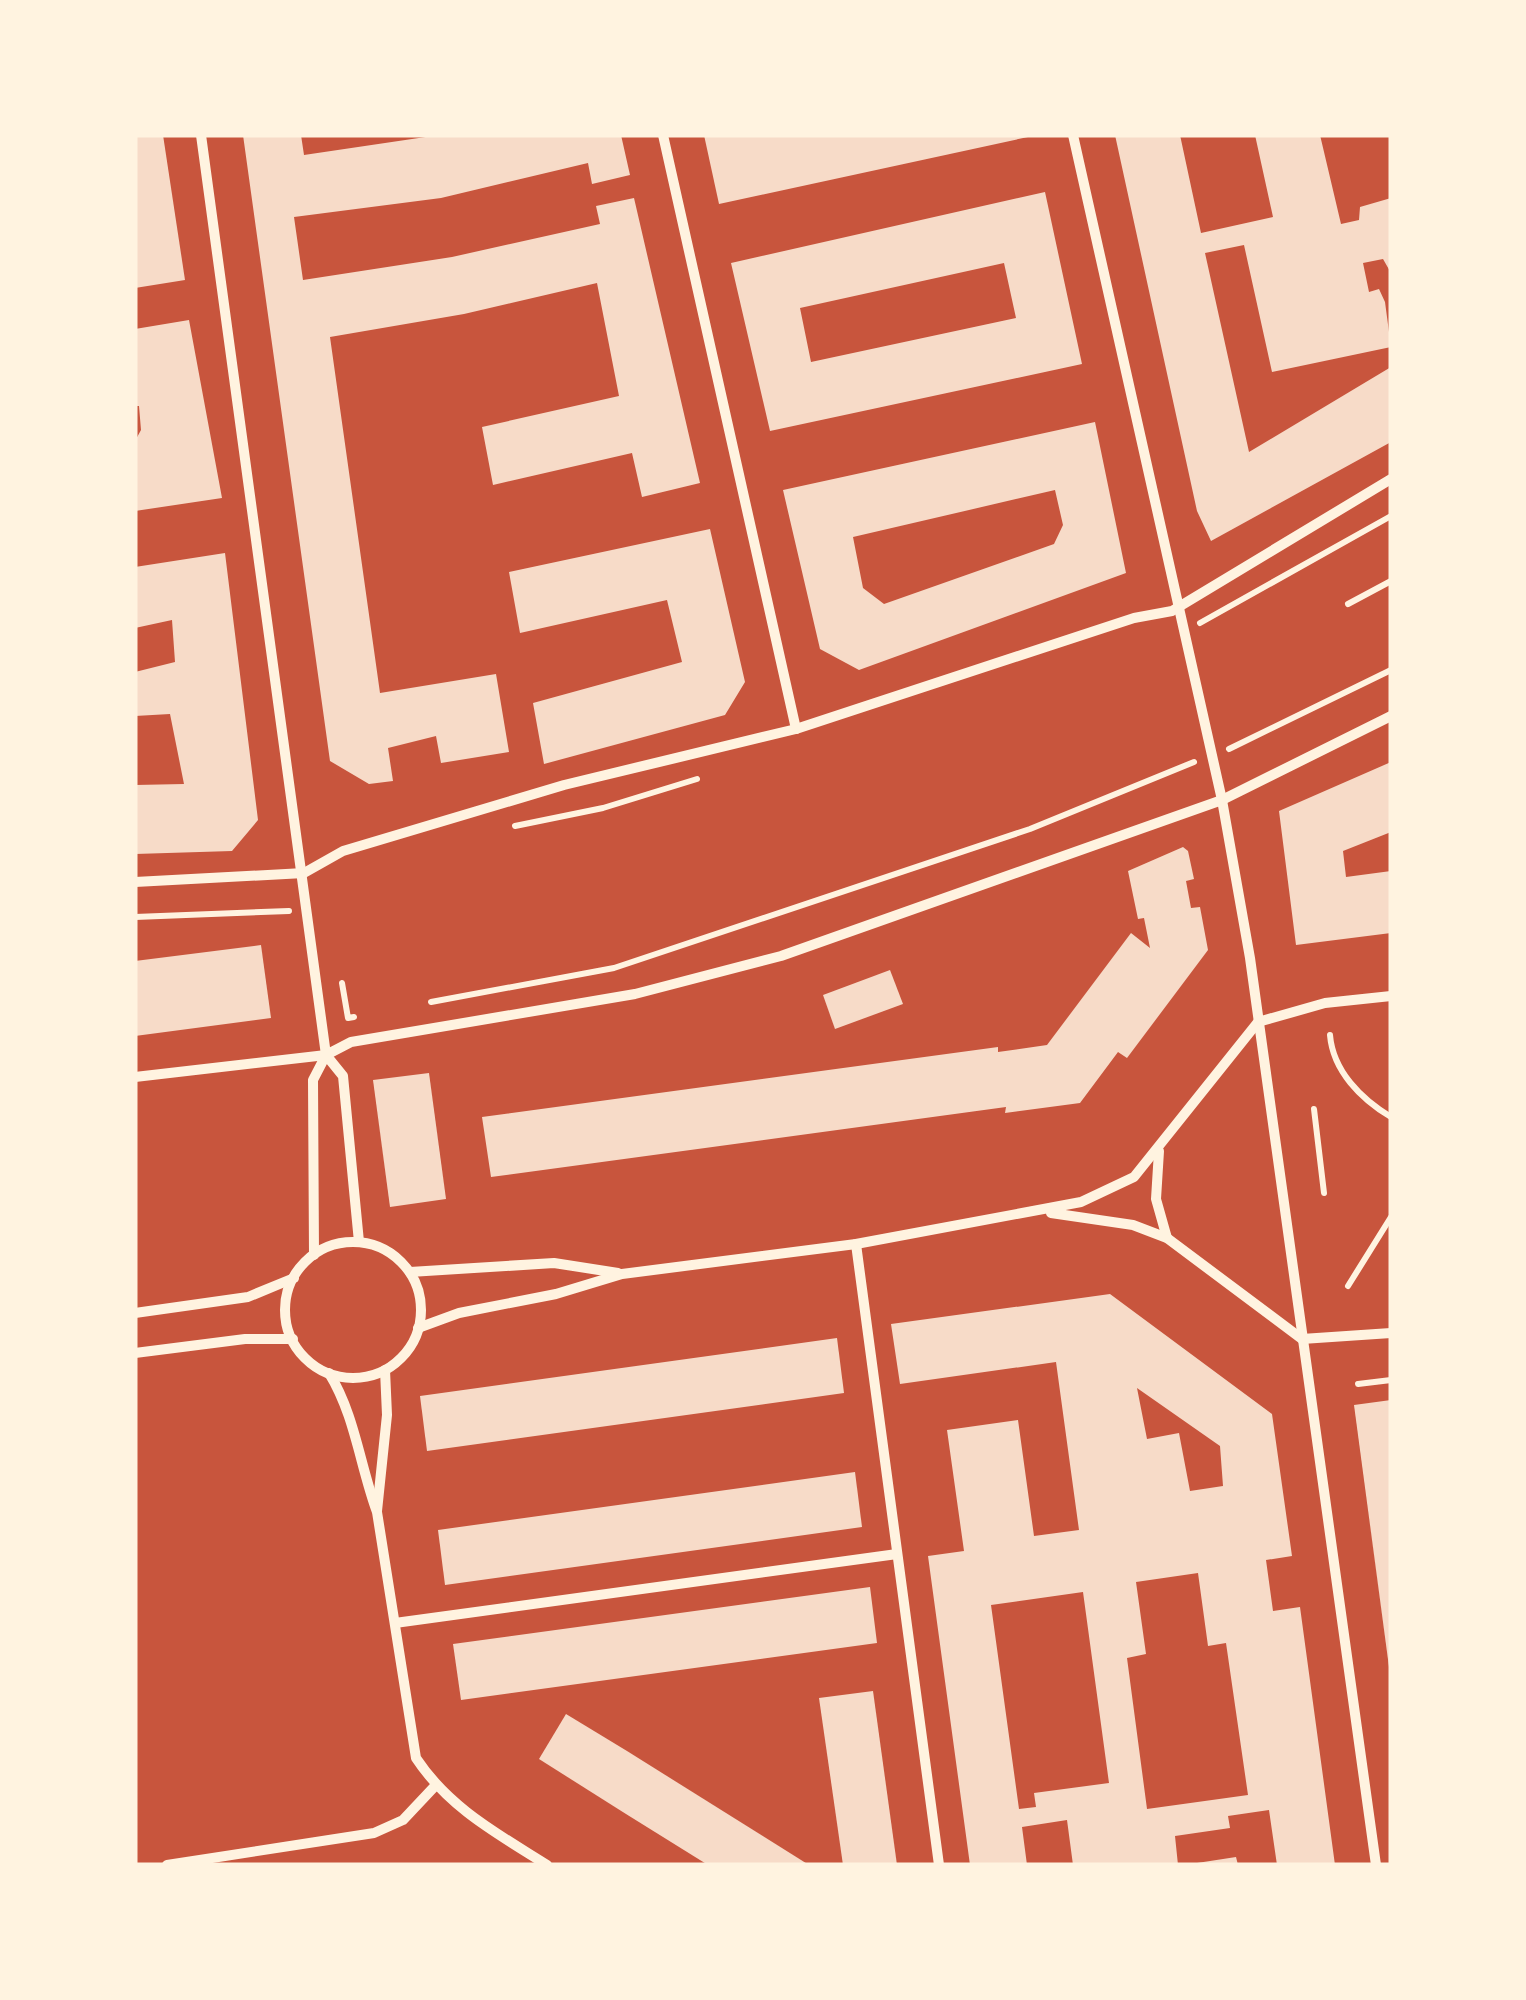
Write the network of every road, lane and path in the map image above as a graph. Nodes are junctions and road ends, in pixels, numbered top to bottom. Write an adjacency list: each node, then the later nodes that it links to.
1 (201, 135): 16 (street)
2 (663, 135): 12 (street)
3 (1073, 135): 8 (street)
4 (1391, 480): 8 (street)
5 (1391, 516): 9 (path)
6 (1391, 581): 7 (path)
7 (1348, 604)
8 (1177, 610): 12 (street); 15 (street)
9 (1206, 621)
10 (1391, 670): 13 (path)
11 (1391, 716): 15 (street)
12 (796, 729): 16 (street)
13 (1239, 745)
14 (1174, 771): 22 (path)
15 (1222, 800): 24 (street); 26 (street)
16 (304, 873): 17 (street); 26 (street)
17 (135, 882)
18 (268, 913): 19 (path)
19 (135, 916)
20 (342, 980): 23 (path)
21 (1391, 996): 24 (street)
22 (424, 1004)
23 (367, 1014)
24 (1258, 1022): 30 (street); 46 (street)
25 (1330, 1035): 29 (path)
26 (326, 1055): 27 (street); 35 (street); 37 (street)
27 (135, 1077)
28 (1314, 1109): 31 (path)
29 (1391, 1118)
30 (1159, 1151): 32 (street); 34 (street)
31 (1324, 1193)
32 (1045, 1212): 34 (street); 36 (street)
33 (1391, 1217): 41 (path)
34 (1167, 1238): 46 (street)
35 (359, 1242): 37 (street); 38 (street)
36 (856, 1244): 39 (street); 53 (street)
37 (314, 1255): 40 (street)
38 (410, 1272): 39 (street); 43 (street)
39 (622, 1274): 43 (street)
40 (294, 1277): 42 (street); 45 (street)
41 (1348, 1286)
42 (135, 1313)
43 (418, 1328): 48 (street)
44 (1391, 1332): 46 (street)
45 (293, 1339): 47 (street); 49 (street)
46 (1302, 1339): 59 (street)
47 (135, 1354)
48 (385, 1370): 49 (street); 52 (street)
49 (329, 1373): 52 (street)
50 (1391, 1380): 51 (path)
51 (1358, 1384)
52 (377, 1512): 54 (street)
53 (897, 1554): 54 (street); 58 (street)
54 (395, 1623): 55 (street)
55 (435, 1786): 56 (street); 57 (street)
56 (167, 1865)
57 (546, 1865)
58 (939, 1865)
59 (1376, 1865)

